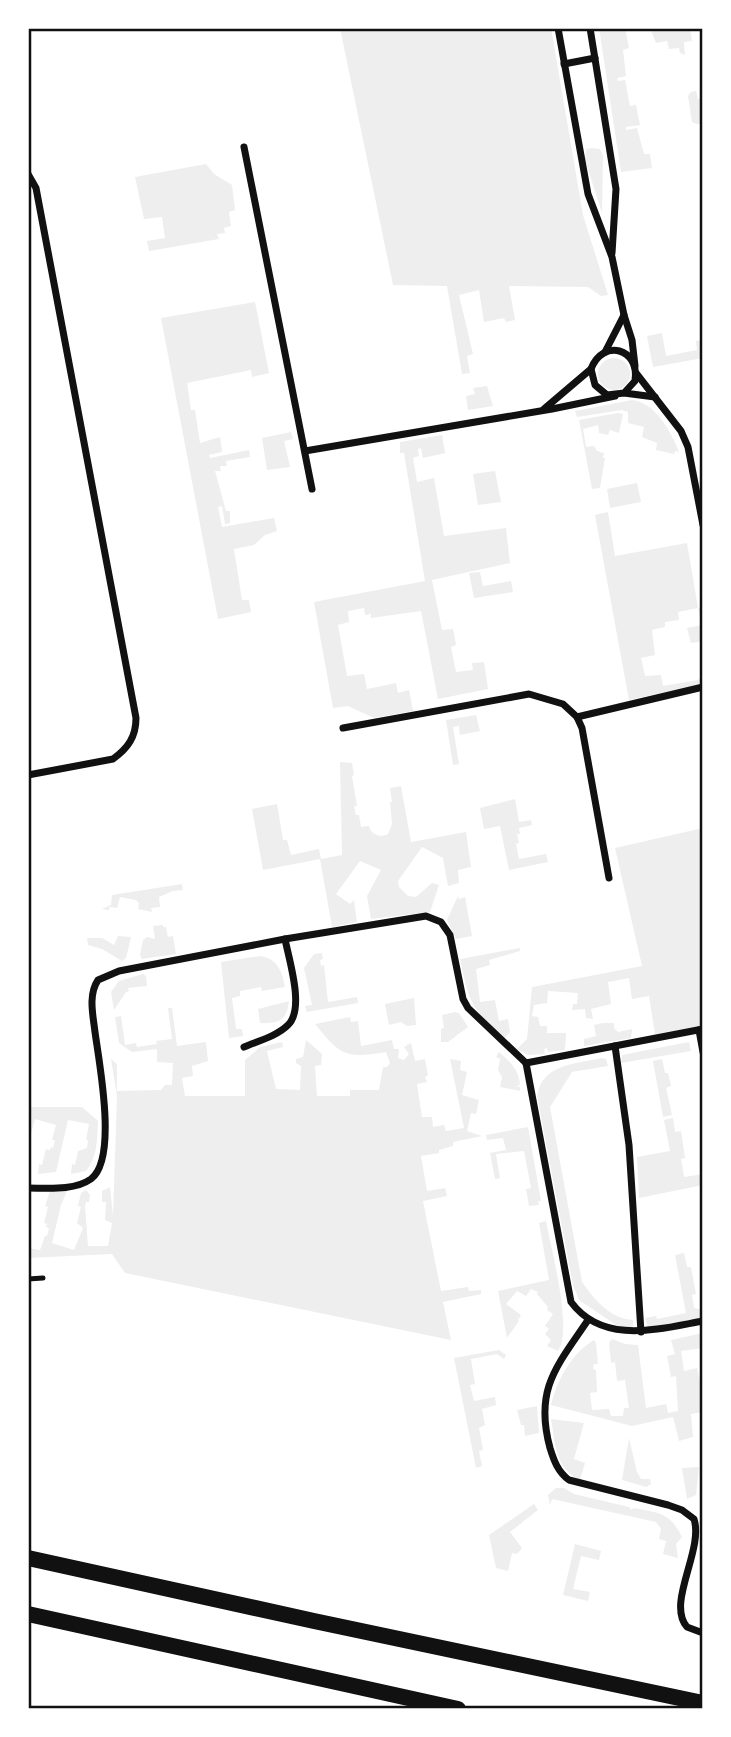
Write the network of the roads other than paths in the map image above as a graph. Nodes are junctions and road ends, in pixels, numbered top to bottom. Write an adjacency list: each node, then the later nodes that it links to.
1 (558, 28): 4 (street)
2 (590, 28): 3 (street)
3 (595, 58): 4 (street); 7 (street)
4 (564, 64): 7 (street)
5 (244, 148): 15 (street)
6 (28, 174): 21 (street)
7 (612, 257): 8 (street)
8 (624, 316): 9 (street); 11 (street)
9 (605, 352): 10 (street); 11 (street)
10 (591, 369): 12 (street); 14 (street)
11 (636, 369): 12 (street); 13 (street)
12 (620, 395): 13 (street); 14 (street)
13 (655, 397): 17 (street)
14 (543, 409): 15 (street)
15 (305, 451): 16 (street)
16 (312, 489)
17 (703, 525)
18 (703, 687): 19 (street)
19 (577, 717): 20 (street); 22 (street)
20 (343, 728)
21 (28, 775)
22 (609, 878)
23 (285, 939): 26 (street); 28 (street); 29 (street)
24 (701, 1029): 25 (street); 27 (street)
25 (615, 1046): 28 (street); 34 (street)
26 (244, 1047)
27 (703, 1052)
28 (526, 1063): 32 (street)
29 (28, 1188)
30 (43, 1278): 31 (lane)
31 (28, 1279)
32 (588, 1320): 34 (street); 38 (street)
33 (703, 1321): 34 (street)
34 (641, 1332)
35 (28, 1558): 40 (main road)
36 (28, 1614): 39 (main road)
37 (28, 1623): 39 (main road)
38 (703, 1633)
39 (156, 1643): 41 (main road)
40 (703, 1703)
41 (458, 1709)

